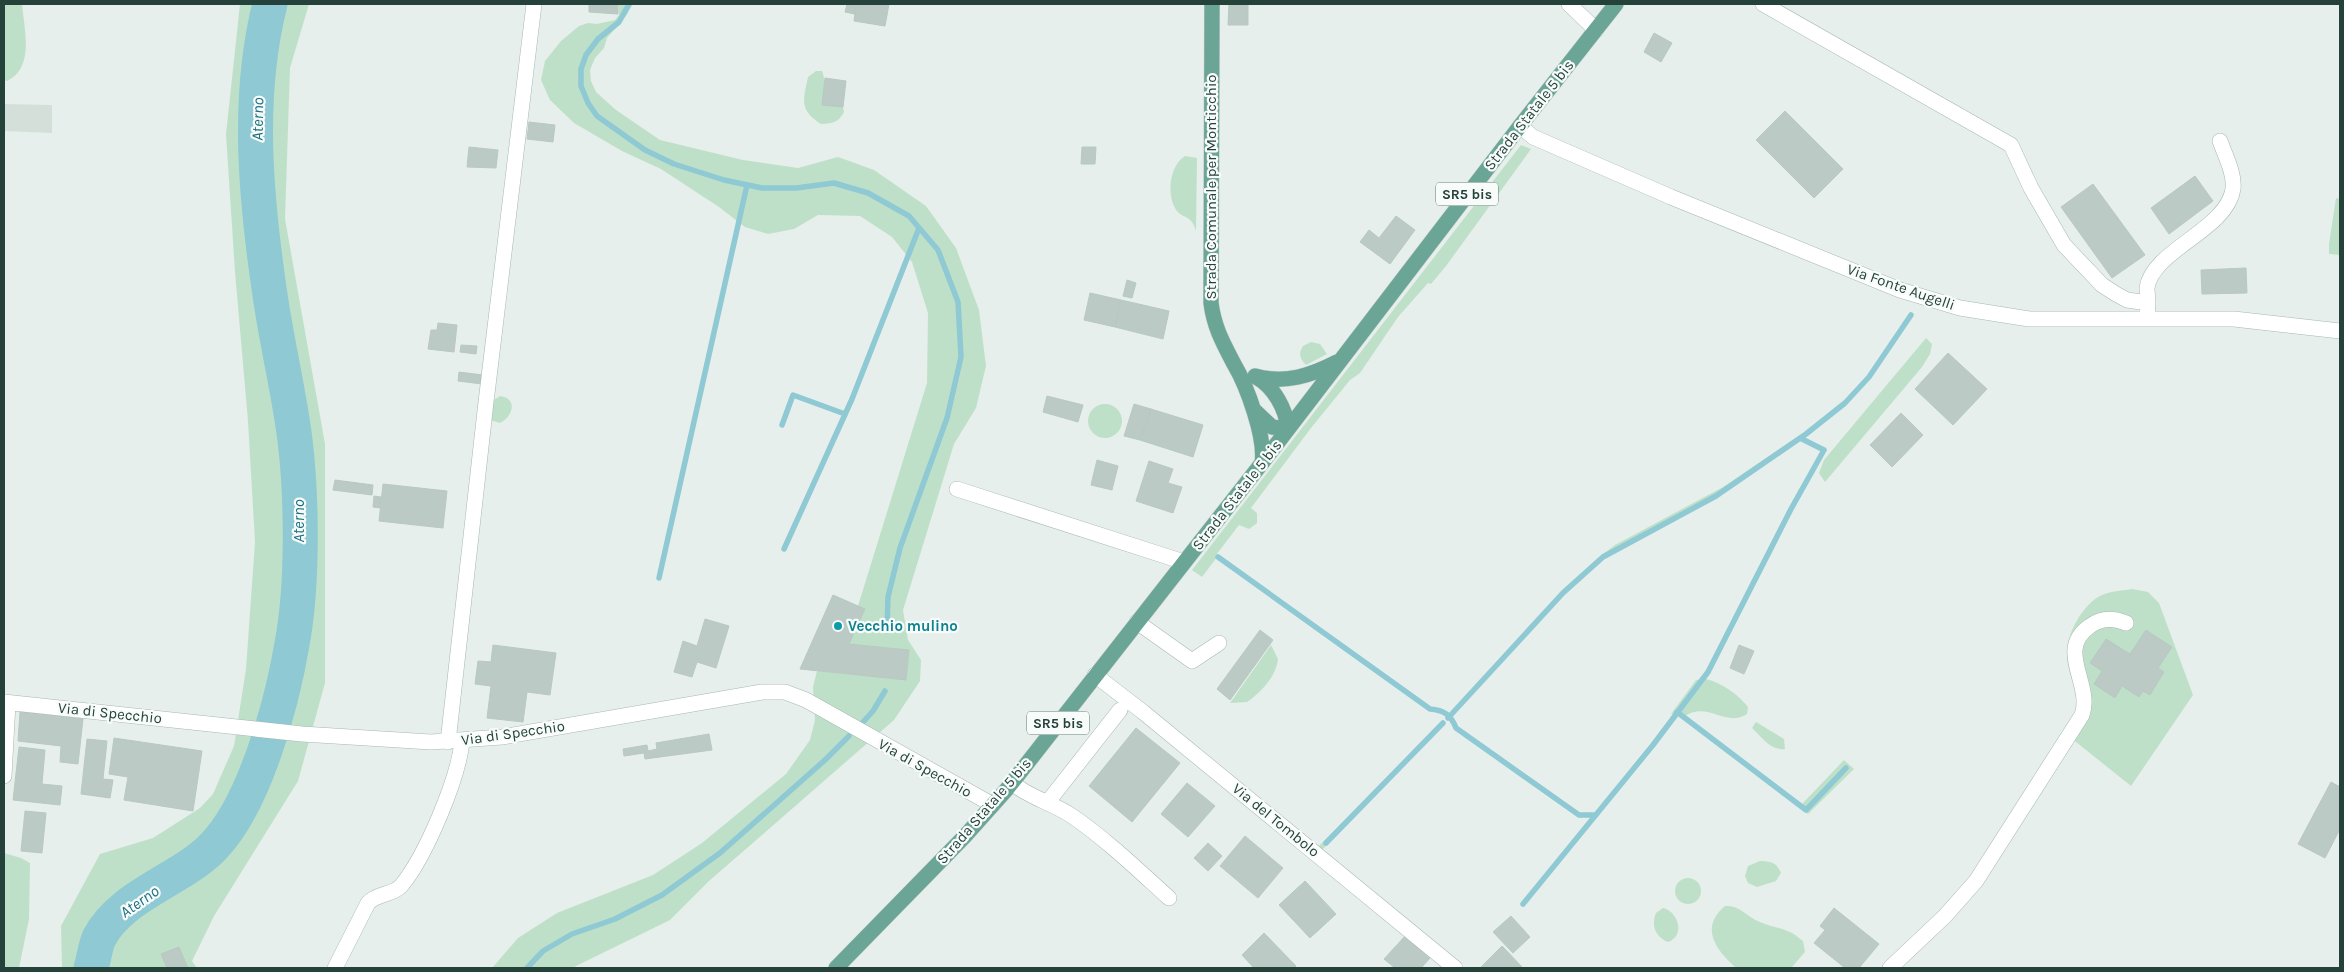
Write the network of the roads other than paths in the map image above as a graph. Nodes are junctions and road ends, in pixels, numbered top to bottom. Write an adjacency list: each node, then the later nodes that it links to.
1 (534, 4): 26 (street)
2 (1212, 4): 13 (main road, Strada Comunale per Monticchio)
3 (1569, 4): 6 (street)
4 (1616, 4): 6 (main road, Strada Statale 5 bis / SR5 bis)
5 (1763, 4): 9 (street)
6 (1596, 30): 7 (main road, Strada Statale 5 bis / SR5 bis)
7 (1520, 126): 10 (street, Via Fonte Augelli); 12 (main road, Strada Statale 5 bis / SR5 bis)
8 (2220, 141): 9 (street)
9 (2148, 303): 10 (street)
10 (2148, 319): 11 (street, Via Fonte Augelli)
11 (2340, 331)
12 (1340, 360): 14 (main road); 16 (main road, Strada Statale 5 bis / SR5 bis)
13 (1235, 365): 14 (main road); 15 (main road, Strada Comunale per Monticchio)
14 (1255, 376): 16 (main road)
15 (1248, 399): 16 (main road, Strada Comunale per Monticchio); 17 (main road, Strada Comunale per Monticchio)
16 (1288, 429): 17 (main road, Strada Statale 5 bis / SR5 bis)
17 (1262, 463): 19 (main road, Strada Statale 5 bis / SR5 bis)
18 (957, 489): 19 (street)
19 (1184, 562): 20 (main road, Strada Statale 5 bis / SR5 bis)
20 (1137, 622): 22 (street); 23 (main road, Strada Statale 5 bis / SR5 bis)
21 (2126, 624): 35 (street)
22 (1219, 643)
23 (1095, 675): 28 (main road, Strada Statale 5 bis / SR5 bis); 34 (street, Via del Tombolo)
24 (6, 702): 26 (street, Via di Specchio); 27 (street)
25 (1120, 710): 29 (street)
26 (455, 742): 30 (street, Via di Specchio); 32 (street)
27 (4, 776)
28 (1012, 783): 29 (street); 30 (main road, Strada Statale 5 bis / SR5 bis)
29 (1047, 803): 31 (street)
30 (993, 806): 33 (main road, Strada Statale 5 bis / SR5 bis)
31 (1169, 898)
32 (335, 968)
33 (836, 968)
34 (1455, 968)
35 (1890, 968)

